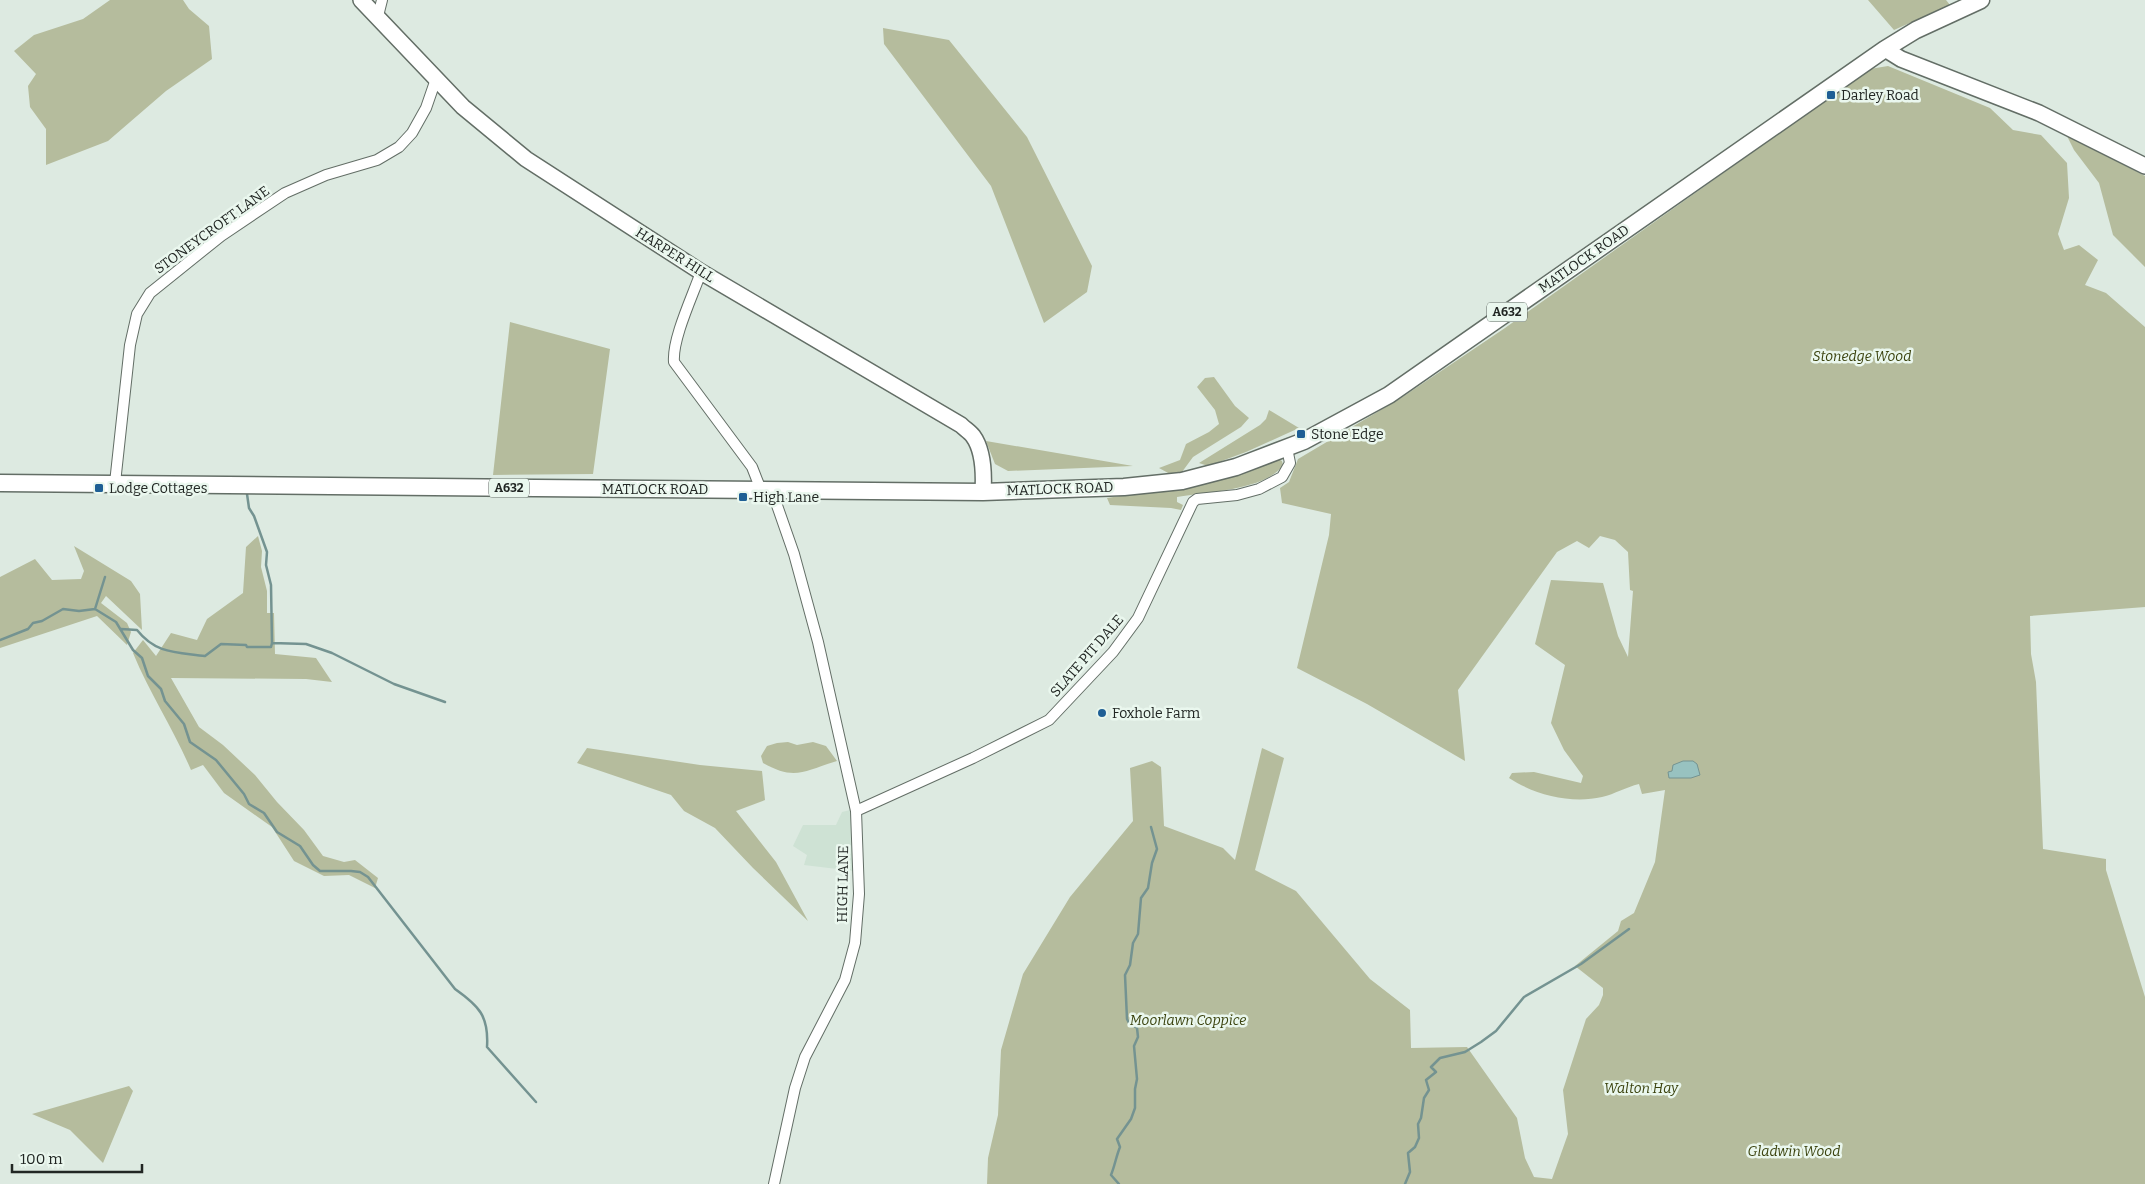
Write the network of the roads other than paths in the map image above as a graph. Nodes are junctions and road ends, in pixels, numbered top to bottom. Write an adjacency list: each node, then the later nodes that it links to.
1 (361, 0): 4 (street, HARPER HILL)
2 (382, 0): 4 (street)
3 (1981, 0): 5 (main road, MATLOCK ROAD / A632)
4 (378, 16): 6 (street, HARPER HILL)
5 (1885, 49): 7 (street); 9 (main road, MATLOCK ROAD / A632)
6 (436, 79): 8 (street, HARPER HILL); 11 (street, STONEYCROFT LANE)
7 (2145, 166)
8 (701, 272): 12 (street, HIGH LANE); 13 (street, HARPER HILL)
9 (1287, 448): 13 (main road, MATLOCK ROAD / A632); 14 (street, SLATE PIT DALE)
10 (0, 483): 11 (main road, MATLOCK ROAD / A632)
11 (115, 483): 12 (main road, MATLOCK ROAD / A632)
12 (767, 490): 13 (main road, MATLOCK ROAD / A632); 14 (street, HIGH LANE)
13 (983, 492)
14 (856, 811): 15 (street, HIGH LANE)
15 (774, 1184)

